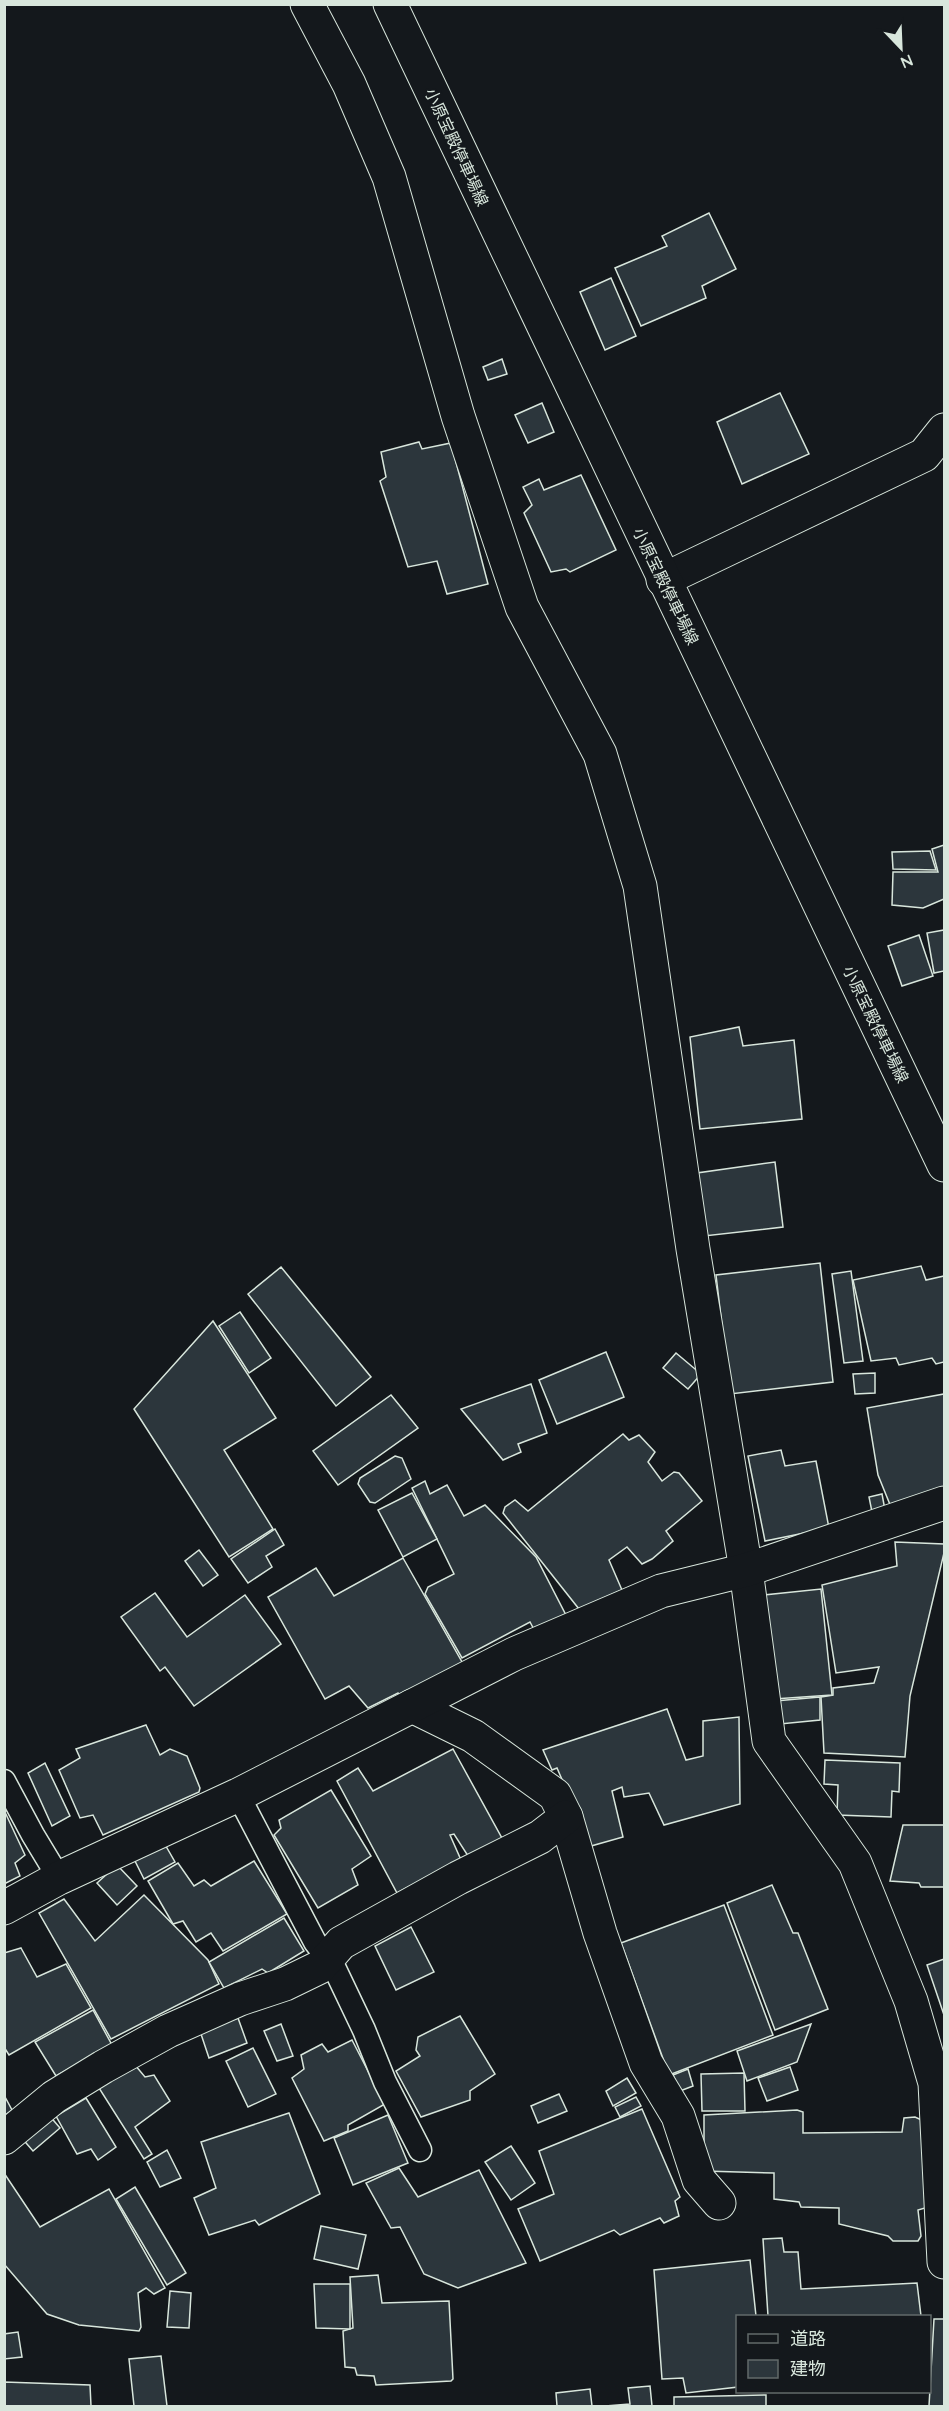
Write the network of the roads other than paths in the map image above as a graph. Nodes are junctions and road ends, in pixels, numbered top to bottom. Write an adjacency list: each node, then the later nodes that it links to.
1 (307, 4): 7 (street)
2 (390, 4): 4 (street, 小原宝殿停車場線)
3 (945, 430): 4 (street)
4 (663, 580): 5 (street, 小原宝殿停車場線)
5 (945, 1165)
6 (945, 1503): 7 (street)
7 (746, 1570): 8 (street); 18 (street)
8 (412, 1706): 10 (street); 11 (street)
9 (4, 1781): 12 (lane)
10 (238, 1796): 12 (street); 14 (lane)
11 (566, 1817): 14 (street); 17 (street)
12 (59, 1878): 13 (street)
13 (4, 1908)
14 (326, 1958): 15 (street); 16 (lane)
15 (4, 2138)
16 (420, 2150)
17 (719, 2203)
18 (945, 2262)

